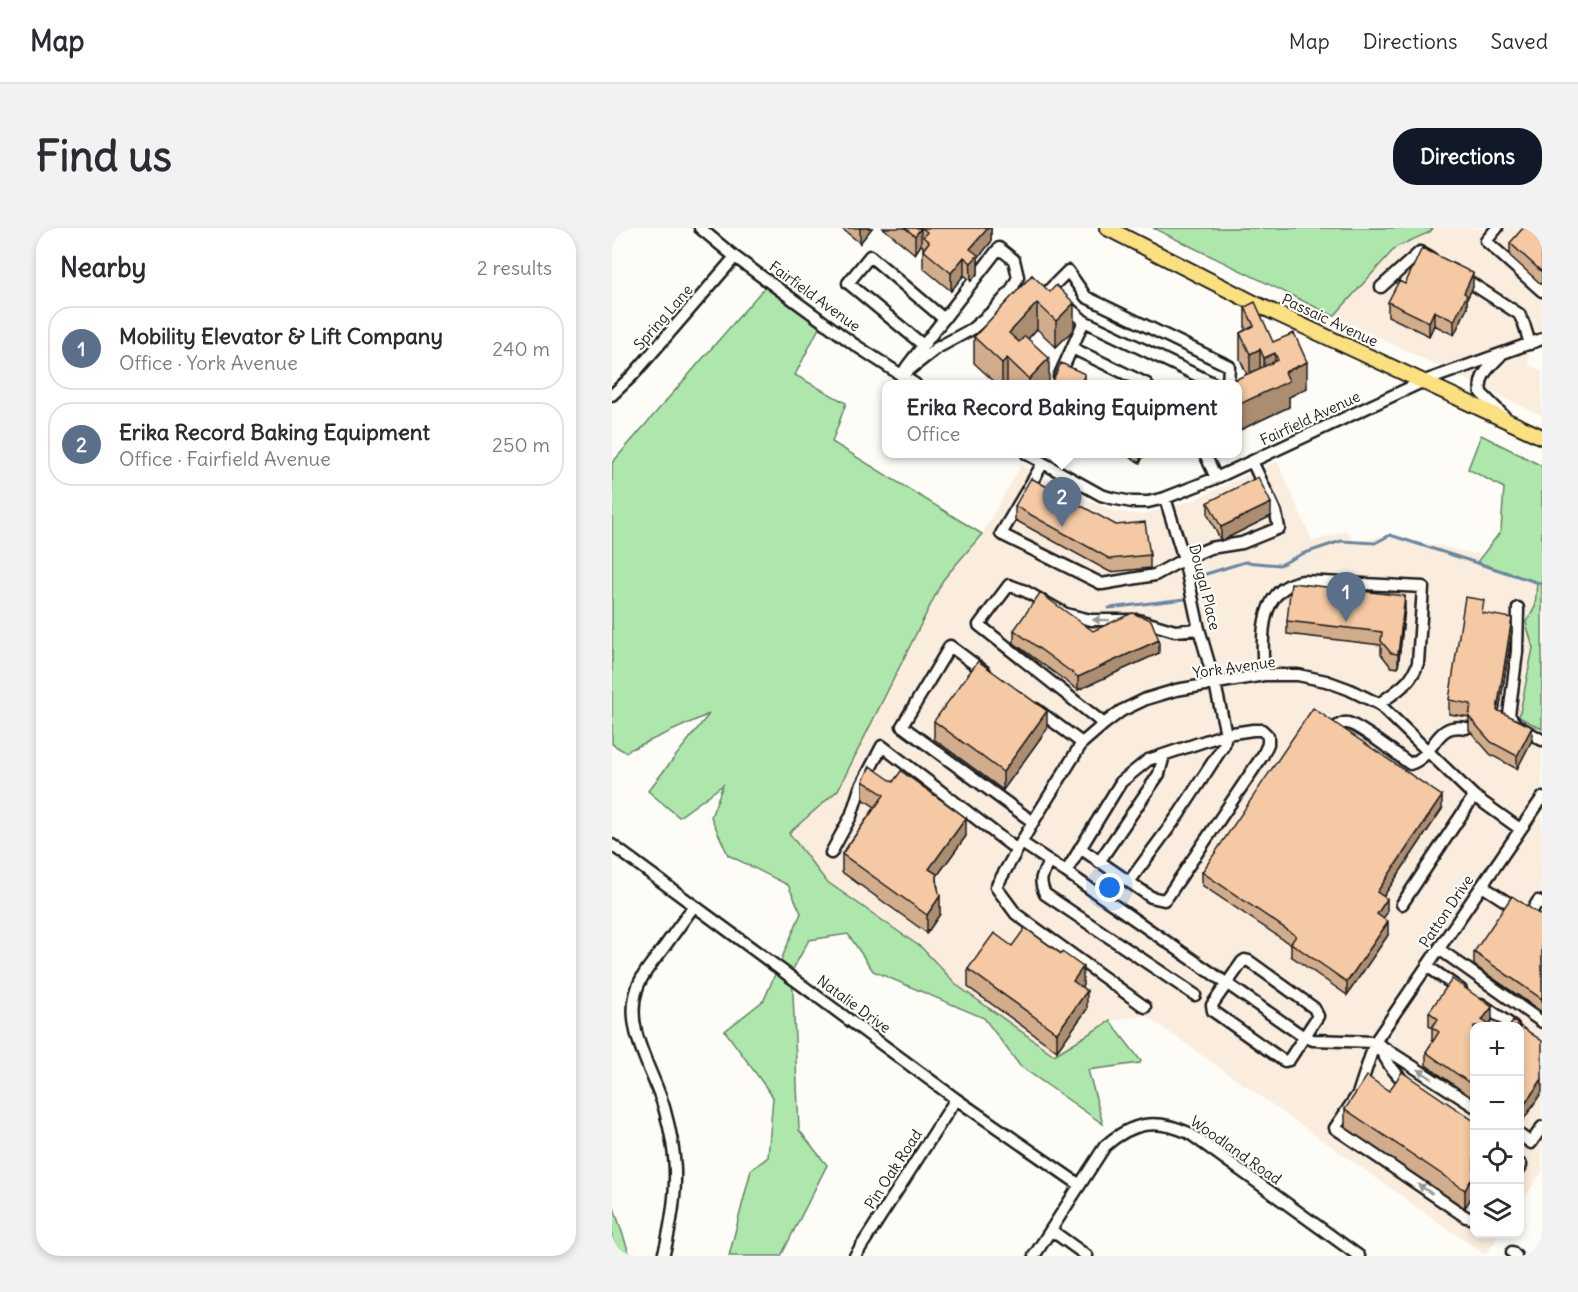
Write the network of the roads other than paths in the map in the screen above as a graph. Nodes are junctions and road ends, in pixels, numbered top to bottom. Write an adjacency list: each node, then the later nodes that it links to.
1 (700, 228): 4 (street, Fairfield Avenue)
2 (1107, 228): 20 (main road, Passaic Avenue)
3 (1497, 228): 6 (street)
4 (735, 257): 14 (street, Fairfield Avenue); 21 (street, Spring Lane)
5 (1380, 287): 10 (street)
6 (1542, 291)
7 (944, 319): 11 (street); 11 (street); 14 (street)
8 (1084, 321): 12 (street); 18 (street); 19 (street)
9 (1542, 339): 10 (street, Fairfield Avenue)
10 (1530, 344): 13 (street, Fairfield Avenue)
11 (923, 345): 14 (street)
12 (1072, 348): 16 (street); 17 (street)
13 (1502, 354): 20 (street, Fairfield Avenue); 22 (street)
14 (901, 376): 15 (street, Fairfield Avenue)
15 (908, 380)
16 (1065, 380)
17 (1139, 380)
18 (1207, 380)
19 (1228, 380)
20 (1422, 382): 22 (main road, Passaic Avenue); 26 (street, Fairfield Avenue)
21 (612, 395)
22 (1508, 420): 23 (main road, Passaic Avenue)
23 (1542, 437)
24 (1035, 458): 27 (street, Fairfield Avenue)
25 (1207, 458): 28 (street)
26 (1252, 461): 28 (street, Fairfield Avenue); 30 (street)
27 (1043, 463): 29 (street, Fairfield Avenue); 30 (street)
28 (1216, 478): 29 (street, Fairfield Avenue)
29 (1165, 498): 30 (street, Dougal Place)
30 (1184, 559): 32 (street, Dougal Place)
31 (1518, 608): 42 (street)
32 (1199, 629): 35 (street, Dougal Place); 38 (street, one-way to 38)
33 (1264, 675): 35 (street, York Avenue); 37 (street, York Avenue); 37 (street)
34 (997, 680): 48 (street)
35 (1215, 684): 38 (street, York Avenue); 41 (street, Dougal Place)
36 (1025, 701): 43 (street)
37 (1379, 704): 44 (street, York Avenue)
38 (1104, 724): 43 (street, York Avenue)
39 (1335, 728): 44 (street)
40 (1466, 728): 44 (street)
41 (1226, 734): 45 (street); 57 (street); 57 (street)
42 (1542, 740)
43 (1082, 742): 48 (street, York Avenue)
44 (1428, 752): 46 (street, York Avenue)
45 (1164, 755): 52 (street); 55 (street)
46 (1474, 796): 49 (street, York Avenue); 60 (street)
47 (1542, 798): 49 (street, Patton Drive)
48 (1033, 822): 51 (street, York Avenue)
49 (1520, 829): 58 (street, Patton Drive)
50 (612, 845): 61 (street, Natalie Drive)
51 (1019, 846): 53 (street); 54 (street); 66 (street, York Avenue)
52 (1080, 848): 55 (street); 56 (street)
53 (831, 853)
54 (1050, 862): 56 (street); 65 (street)
55 (1099, 862): 57 (street)
56 (1066, 872): 64 (street)
57 (1129, 882)
58 (1482, 886): 59 (street); 62 (street, Patton Drive)
59 (1542, 903)
60 (1402, 904)
61 (694, 906): 72 (street, Natalie Drive); 79 (street)
62 (1438, 949): 63 (street, Patton Drive); 68 (street)
63 (1427, 966): 67 (street); 70 (street, Patton Drive)
64 (1227, 983): 69 (street); 69 (street); 69 (street)
65 (1195, 996)
66 (1145, 1007)
67 (1507, 1022)
68 (1542, 1022)
69 (1306, 1036): 70 (street)
70 (1376, 1041): 71 (street); 73 (street, one-way to 70); 77 (street, Patton Drive, one-way to 70)
71 (1416, 1093)
72 (956, 1099): 76 (street, Natalie Drive); 80 (street, Pin Oak Road)
73 (1470, 1103)
74 (1542, 1127): 75 (street)
75 (1524, 1138)
76 (1080, 1185): 78 (street, Woodland Road); 83 (street, Woodland Road)
77 (1470, 1218)
78 (1051, 1230): 81 (street, Woodland Road); 82 (street)
79 (663, 1256)
80 (855, 1256)
81 (1034, 1256)
82 (1087, 1256)
83 (1359, 1256)

